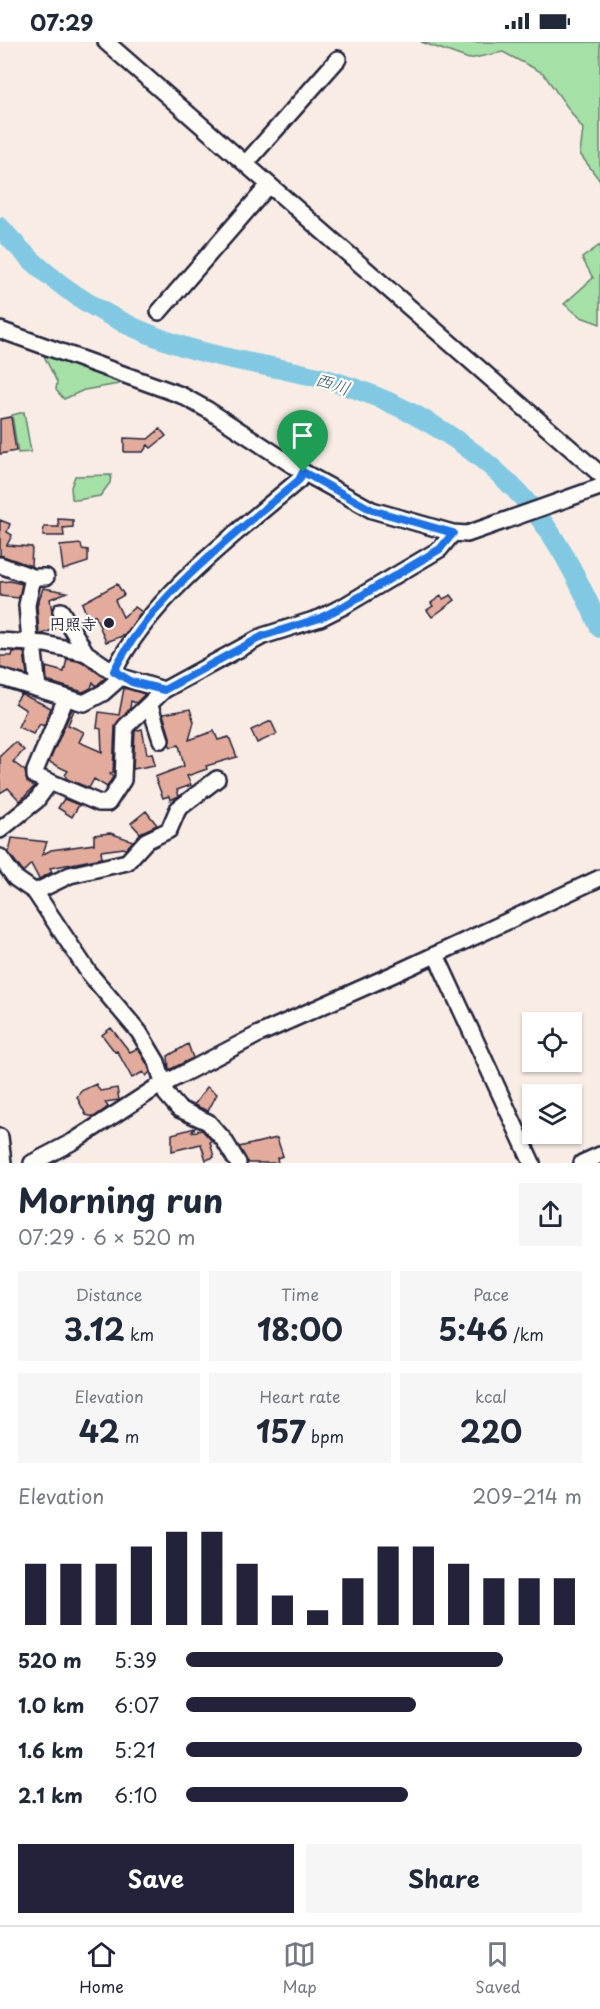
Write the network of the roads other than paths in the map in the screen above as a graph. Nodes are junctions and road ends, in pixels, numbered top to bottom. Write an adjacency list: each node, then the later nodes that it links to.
1 (106, 42): 3 (street)
2 (338, 59): 3 (street)
3 (246, 163): 4 (street)
4 (269, 185): 5 (street); 8 (street)
5 (159, 312)
6 (0, 330): 7 (street)
7 (303, 472): 10 (street); 16 (street)
8 (600, 474)
9 (600, 488): 10 (street)
10 (453, 533): 19 (street)
11 (0, 565): 14 (street)
12 (61, 611): 15 (street)
13 (0, 641): 14 (street)
14 (31, 643): 15 (street); 18 (street)
15 (86, 653): 16 (street)
16 (117, 674): 19 (street); 20 (street)
17 (0, 677): 18 (street)
18 (38, 688): 20 (street)
19 (164, 690): 21 (street)
20 (66, 698): 24 (street)
21 (150, 706): 22 (street); 24 (street)
22 (161, 740)
23 (218, 778): 28 (street)
24 (50, 782): 25 (street)
25 (0, 830)
26 (0, 857): 28 (street)
27 (600, 878): 29 (street)
28 (35, 891): 30 (street)
29 (436, 955): 30 (street); 36 (street)
30 (162, 1084): 34 (street); 35 (street)
31 (0, 1137): 33 (street)
32 (600, 1155): 37 (street)
33 (3, 1163)
34 (32, 1163)
35 (238, 1163)
36 (532, 1163)
37 (582, 1163)

